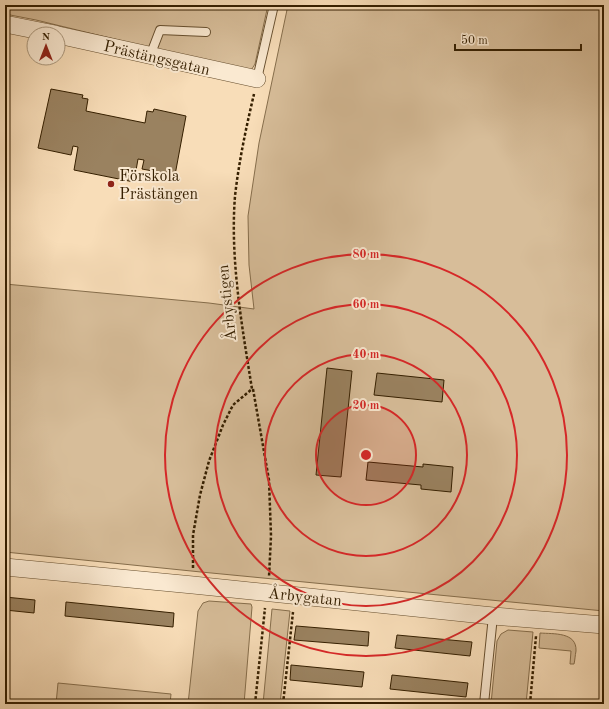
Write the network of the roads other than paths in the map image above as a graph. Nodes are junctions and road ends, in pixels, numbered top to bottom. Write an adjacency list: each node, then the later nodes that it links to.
1 (274, 5): 7 (lane)
2 (5, 24): 3 (street)
3 (26, 28)
4 (206, 32): 6 (lane)
5 (66, 37): 6 (street, Prästängsgatan)
6 (150, 56): 7 (street, Prästängsgatan)
7 (257, 79)
8 (5, 567): 9 (street, Årbygatan)
9 (493, 616): 10 (street, Årbygatan); 11 (lane)
10 (604, 626)
11 (484, 704)

